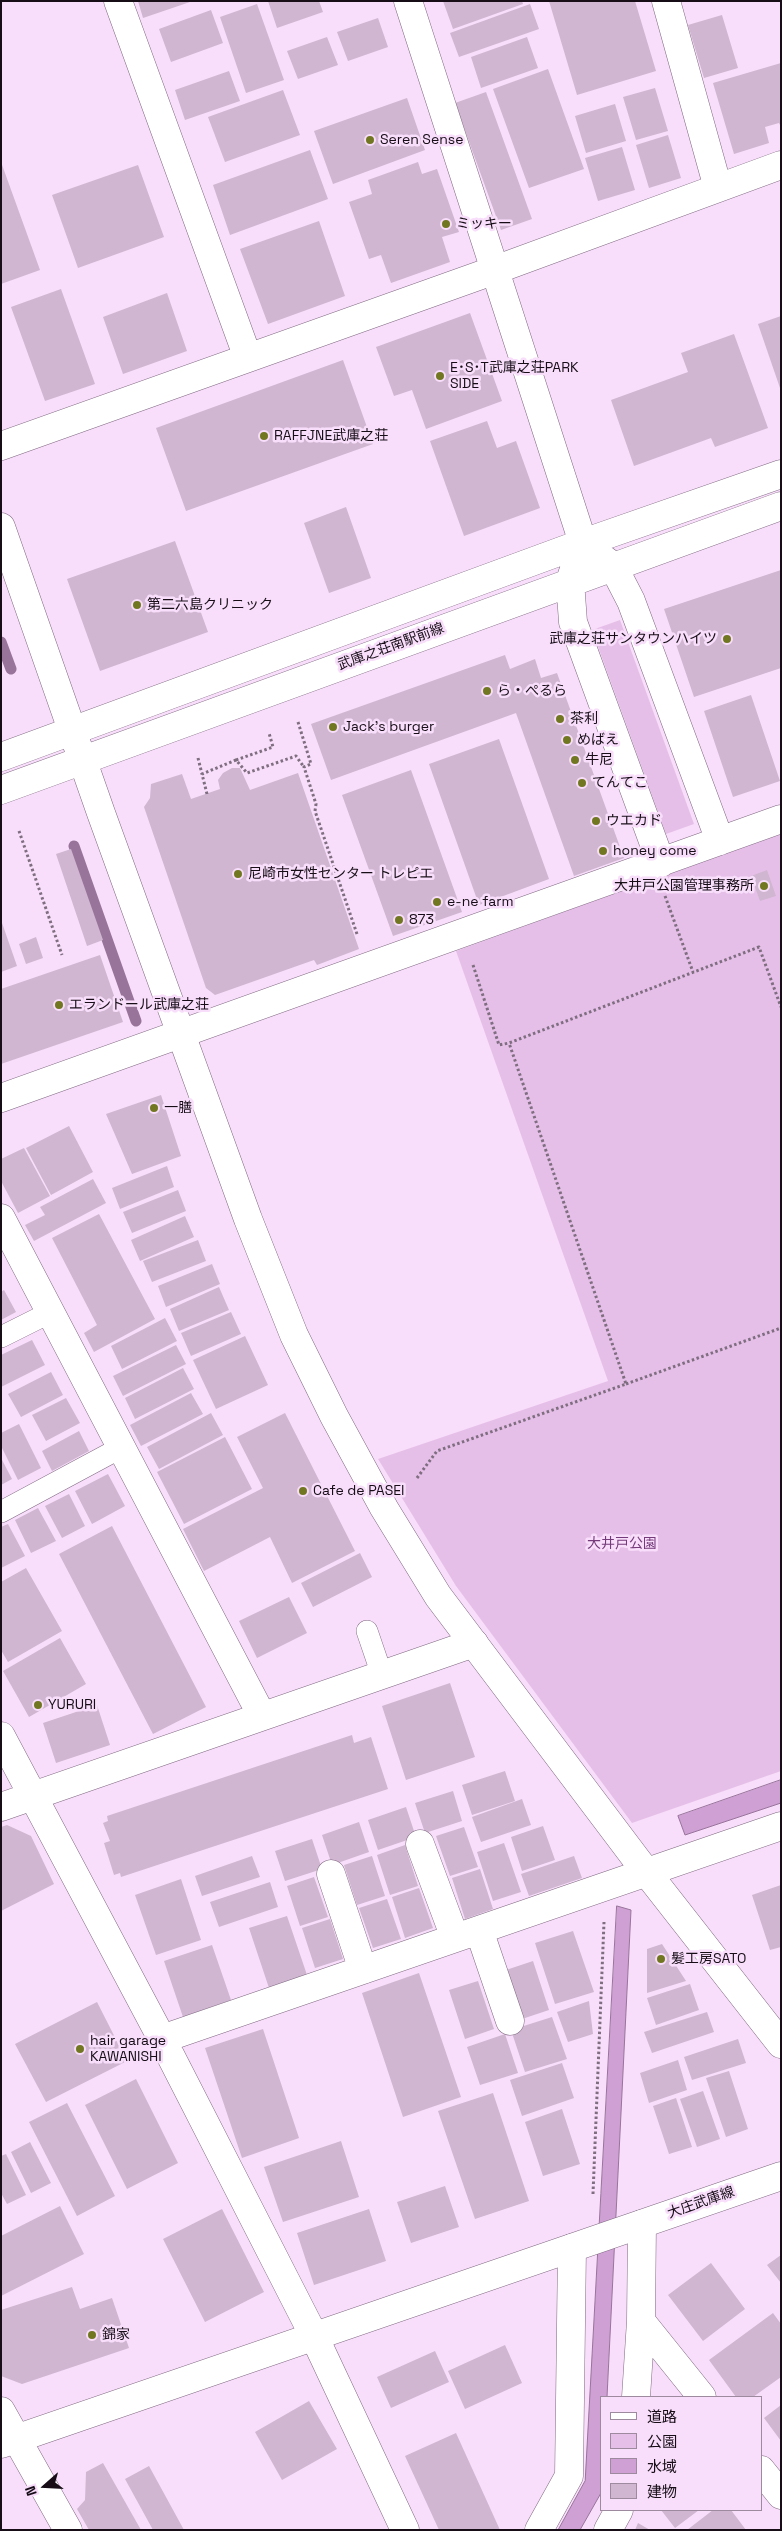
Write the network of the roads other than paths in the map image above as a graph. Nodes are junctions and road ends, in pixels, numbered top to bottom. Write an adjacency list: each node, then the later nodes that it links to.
1 (118, 1): 7 (street)
2 (408, 1): 6 (street)
3 (666, 1): 5 (street)
4 (781, 165): 5 (street)
5 (718, 188): 6 (street)
6 (495, 270): 7 (street); 12 (street)
7 (248, 358): 8 (street)
8 (1, 446)
9 (781, 474): 12 (street)
10 (781, 506): 13 (street, 武庫之荘南駅前線)
11 (1, 527): 15 (street)
12 (583, 543): 13 (street); 14 (street); 15 (street)
13 (613, 566): 14 (street, 武庫之荘南駅前線); 20 (street)
14 (570, 581): 17 (street, 武庫之荘南駅前線); 21 (street)
15 (72, 732): 16 (street); 17 (street)
16 (1, 757)
17 (82, 760): 18 (street, 武庫之荘南駅前線); 22 (street)
18 (1, 790)
19 (781, 819): 20 (street)
20 (720, 841): 21 (street)
21 (657, 864): 22 (street)
22 (183, 1034): 23 (street); 30 (street)
23 (1, 1098)
24 (1, 1218): 25 (street)
25 (51, 1312): 26 (lane); 27 (street)
26 (1, 1337)
27 (122, 1447): 28 (lane); 32 (street)
28 (1, 1512)
29 (367, 1631): 31 (lane)
30 (474, 1643): 31 (street); 38 (street)
31 (382, 1675): 32 (street)
32 (262, 1716): 34 (street)
33 (1, 1736): 34 (street)
34 (32, 1796): 35 (street); 43 (street)
35 (1, 1807)
36 (781, 1826): 38 (street)
37 (420, 1844): 40 (street)
38 (646, 1872): 40 (street); 44 (street)
39 (331, 1874): 41 (street)
40 (467, 1934): 41 (street); 42 (street)
41 (362, 1970): 43 (street)
42 (510, 2021)
43 (162, 2039): 49 (street)
44 (781, 2044)
45 (781, 2176): 46 (street, 大庄武庫線)
46 (632, 2228): 47 (street, 大庄武庫線); 48 (street)
47 (581, 2245): 49 (street, 大庄武庫線); 59 (street)
48 (641, 2321): 50 (street); 51 (street)
49 (314, 2336): 53 (street, 大庄武庫線); 58 (street)
50 (636, 2396)
51 (701, 2396)
52 (1, 2410): 53 (street)
53 (9, 2442): 57 (street)
54 (762, 2471): 55 (street)
55 (781, 2495)
56 (618, 2511): 60 (street)
57 (68, 2530)
58 (405, 2530)
59 (539, 2530)
60 (608, 2530)

